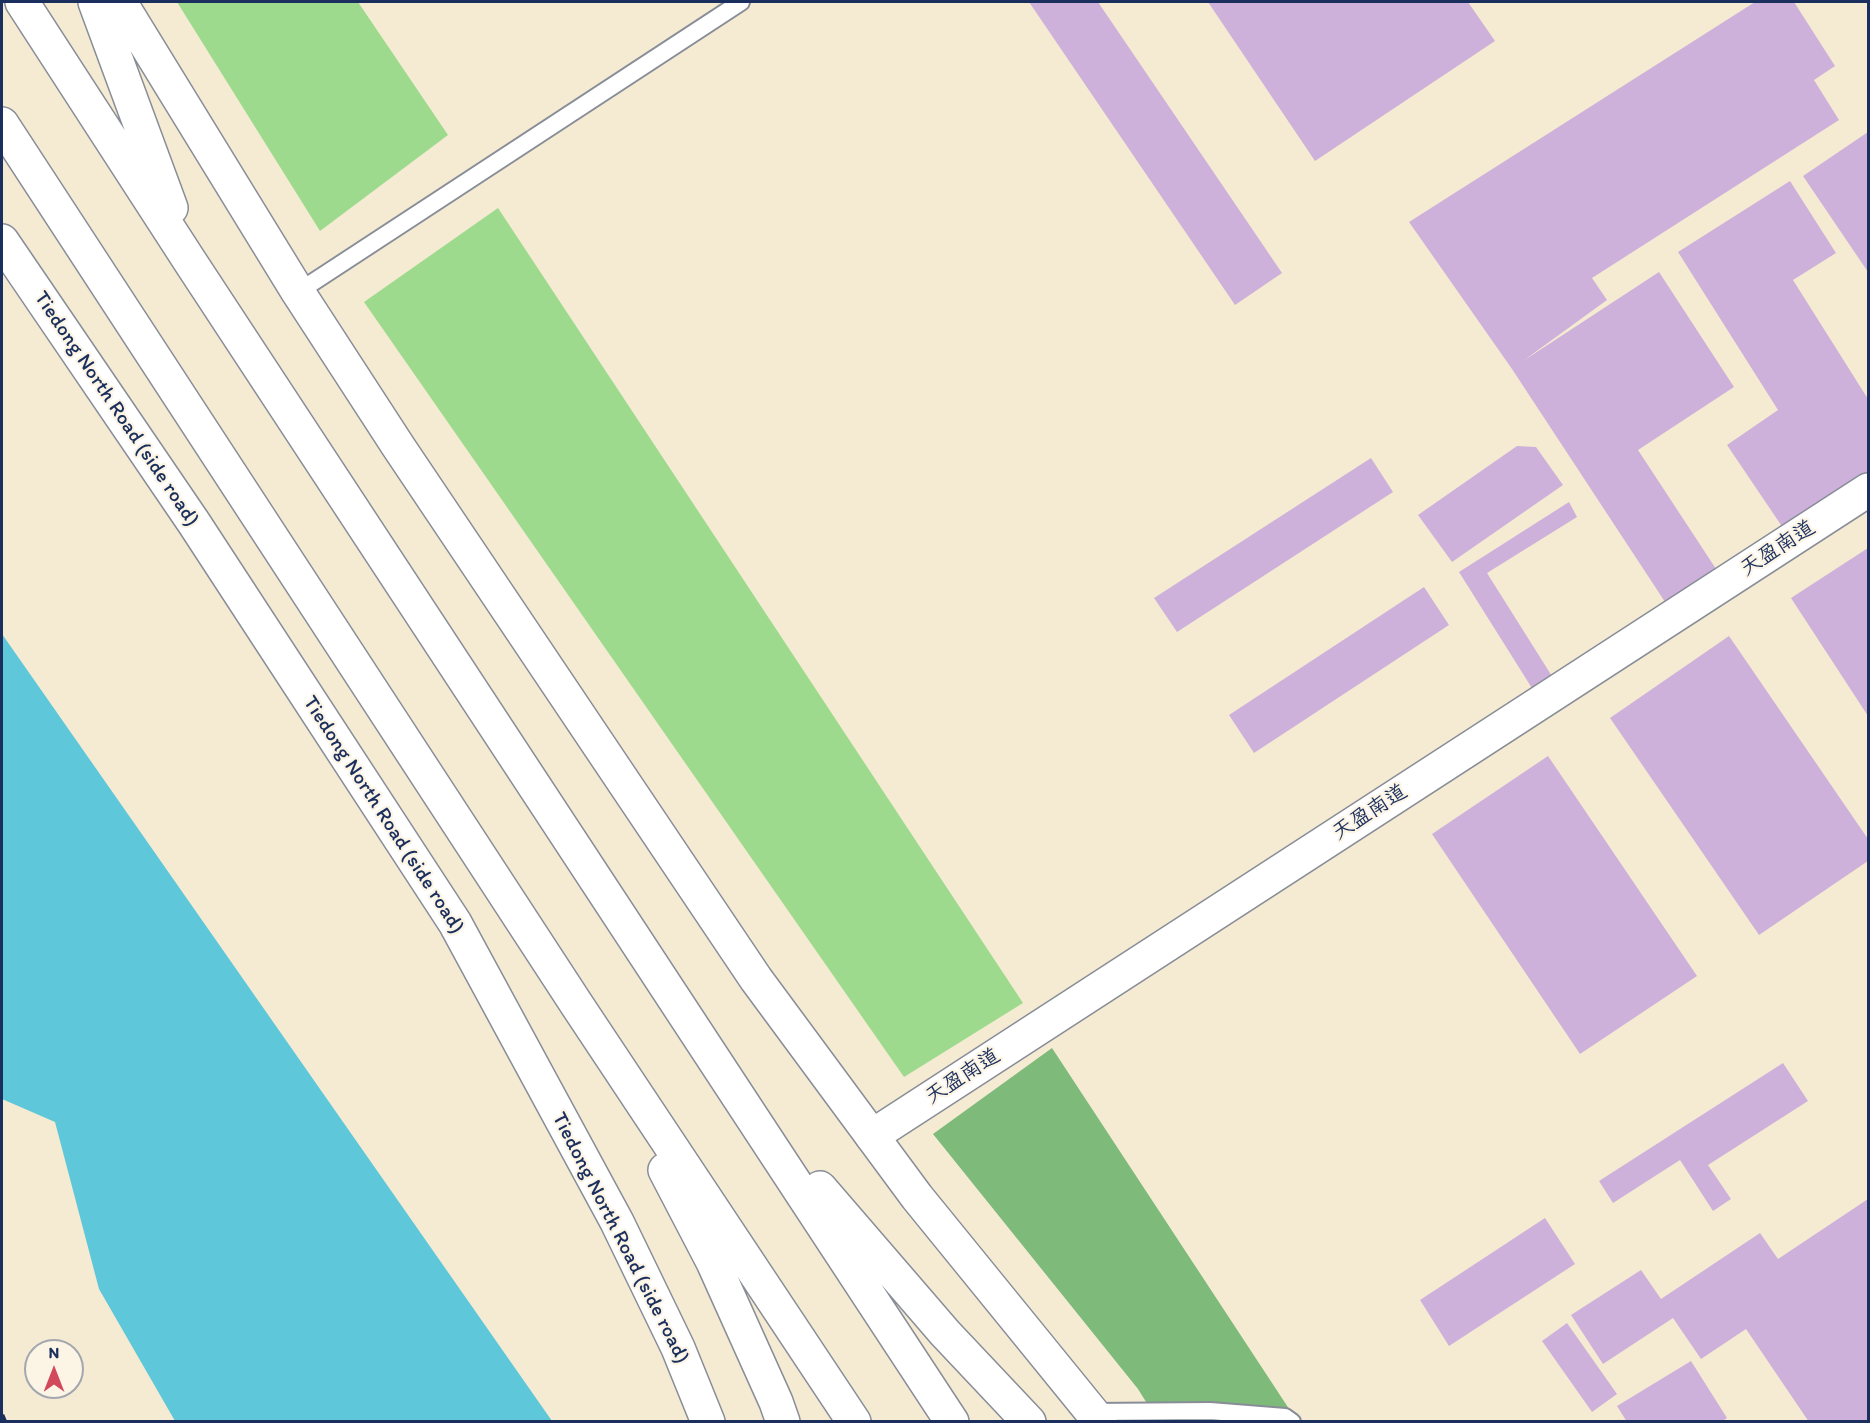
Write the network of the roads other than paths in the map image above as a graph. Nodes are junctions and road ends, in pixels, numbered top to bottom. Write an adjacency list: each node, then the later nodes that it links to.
1 (22, 2): 7 (main road)
2 (95, 2): 7 (main road)
3 (120, 2): 8 (main road)
4 (741, 2): 8 (lane)
5 (5, 132): 10 (main road)
6 (2, 241): 14 (main road, Tiedong North Road (side road))
7 (191, 263): 11 (main road)
8 (298, 292): 12 (main road)
9 (1869, 490): 12 (main road, 天盈南道)
10 (586, 1019): 15 (main road); 16 (main road)
11 (741, 1099): 17 (main road); 18 (main road)
12 (872, 1136): 13 (main road)
13 (1095, 1417): 19 (lane)
14 (708, 1422)
15 (783, 1422)
16 (854, 1422)
17 (952, 1422)
18 (1029, 1422)
19 (1292, 1422)

